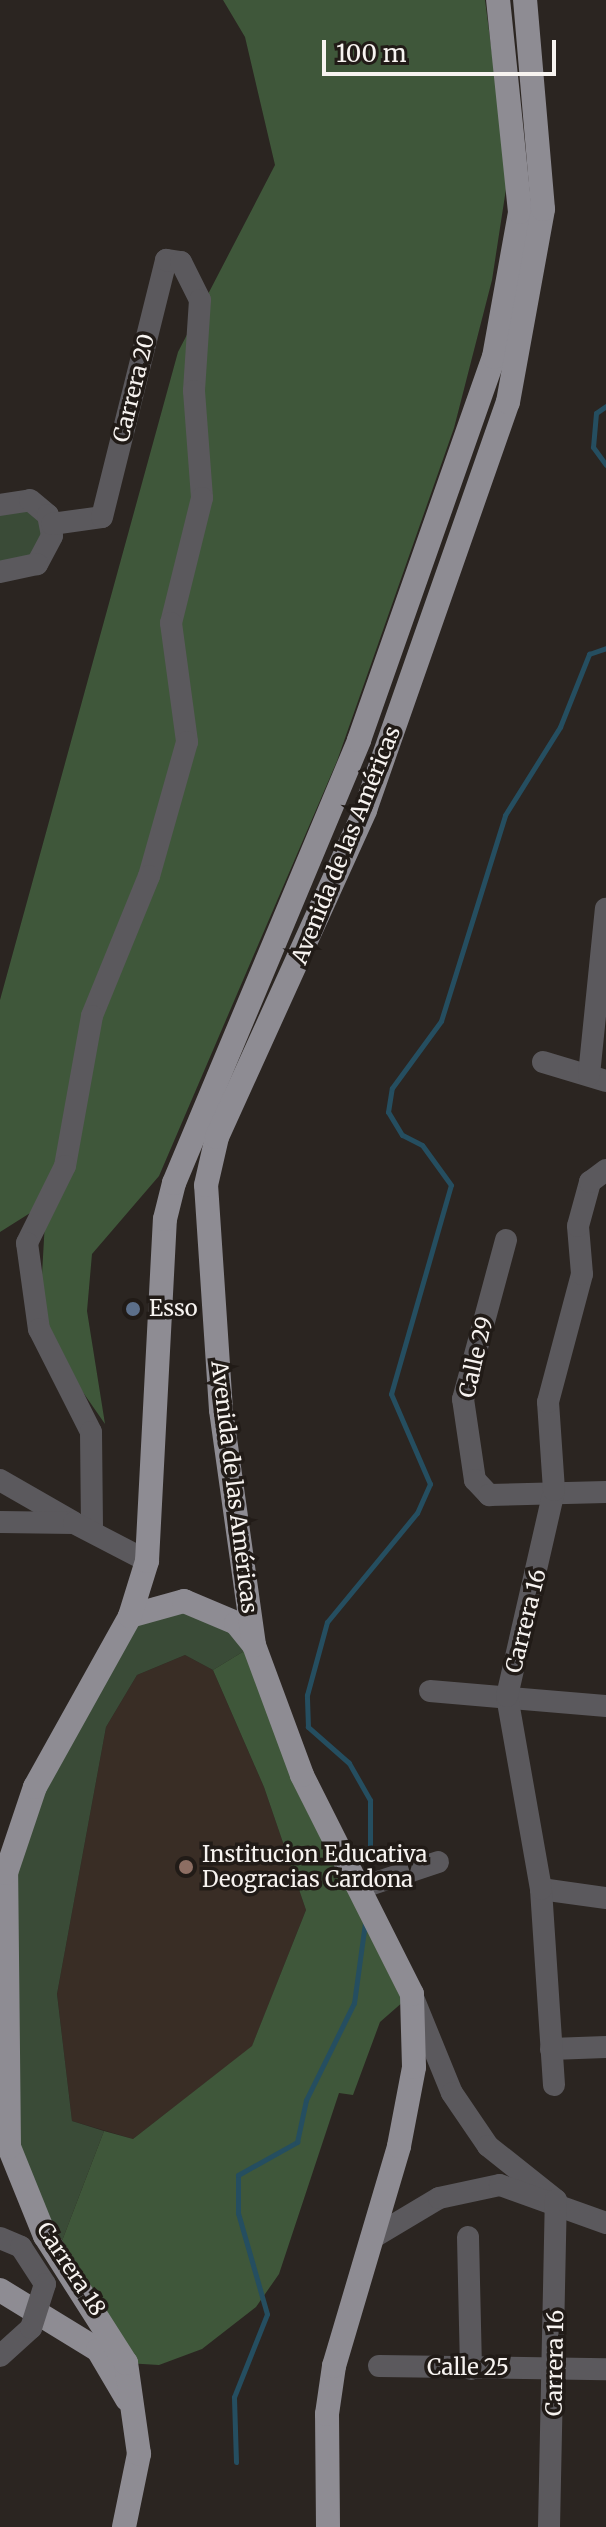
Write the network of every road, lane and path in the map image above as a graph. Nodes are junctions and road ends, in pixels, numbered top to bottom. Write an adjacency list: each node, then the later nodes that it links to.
1 (498, 0): 16 (main road, Avenida de las Américas)
2 (525, 0): 18 (main road, Avenida de las Américas)
3 (0, 505): 4 (street)
4 (52, 524): 5 (street); 15 (street, Carrera 20)
5 (0, 572)
6 (606, 909): 8 (street)
7 (543, 1062): 8 (street)
8 (597, 1078)
9 (606, 1170): 12 (street, Carrera 16)
10 (506, 1240): 12 (street, Calle 29)
11 (0, 1480): 15 (street)
12 (554, 1490): 13 (street, Calle 29); 20 (street, Carrera 16)
13 (606, 1492)
14 (0, 1522): 15 (street)
15 (83, 1526): 16 (street)
16 (147, 1561): 17 (main road, Carrera 18)
17 (130, 1616): 18 (main road); 30 (main road, Carrera 18)
18 (254, 1645): 23 (main road)
19 (430, 1691): 20 (street)
20 (507, 1696): 21 (street); 24 (street, Carrera 16)
21 (606, 1706)
22 (438, 1862): 23 (street)
23 (363, 1887): 26 (main road)
24 (541, 1889): 25 (street); 28 (street, Carrera 16)
25 (606, 1898)
26 (412, 1994): 32 (street); 35 (main road)
27 (606, 2047): 28 (street)
28 (551, 2049): 29 (street, Carrera 16)
29 (554, 2085)
30 (9, 2147): 31 (main road); 43 (main road, Carrera 18)
31 (0, 2173)
32 (556, 2200): 33 (street); 35 (street); 40 (street, Carrera 16)
33 (606, 2223)
34 (468, 2237): 41 (street)
35 (372, 2238): 45 (main road)
36 (7, 2242): 38 (street, bridge)
37 (0, 2290): 43 (main road)
38 (0, 2356)
39 (379, 2366): 41 (street, Calle 25)
40 (557, 2368): 41 (street, Calle 25); 42 (street, Calle 25); 46 (street, Carrera 16)
41 (471, 2369)
42 (606, 2369)
43 (137, 2415): 44 (main road, Carrera 18)
44 (124, 2527)
45 (328, 2527)
46 (549, 2527)

